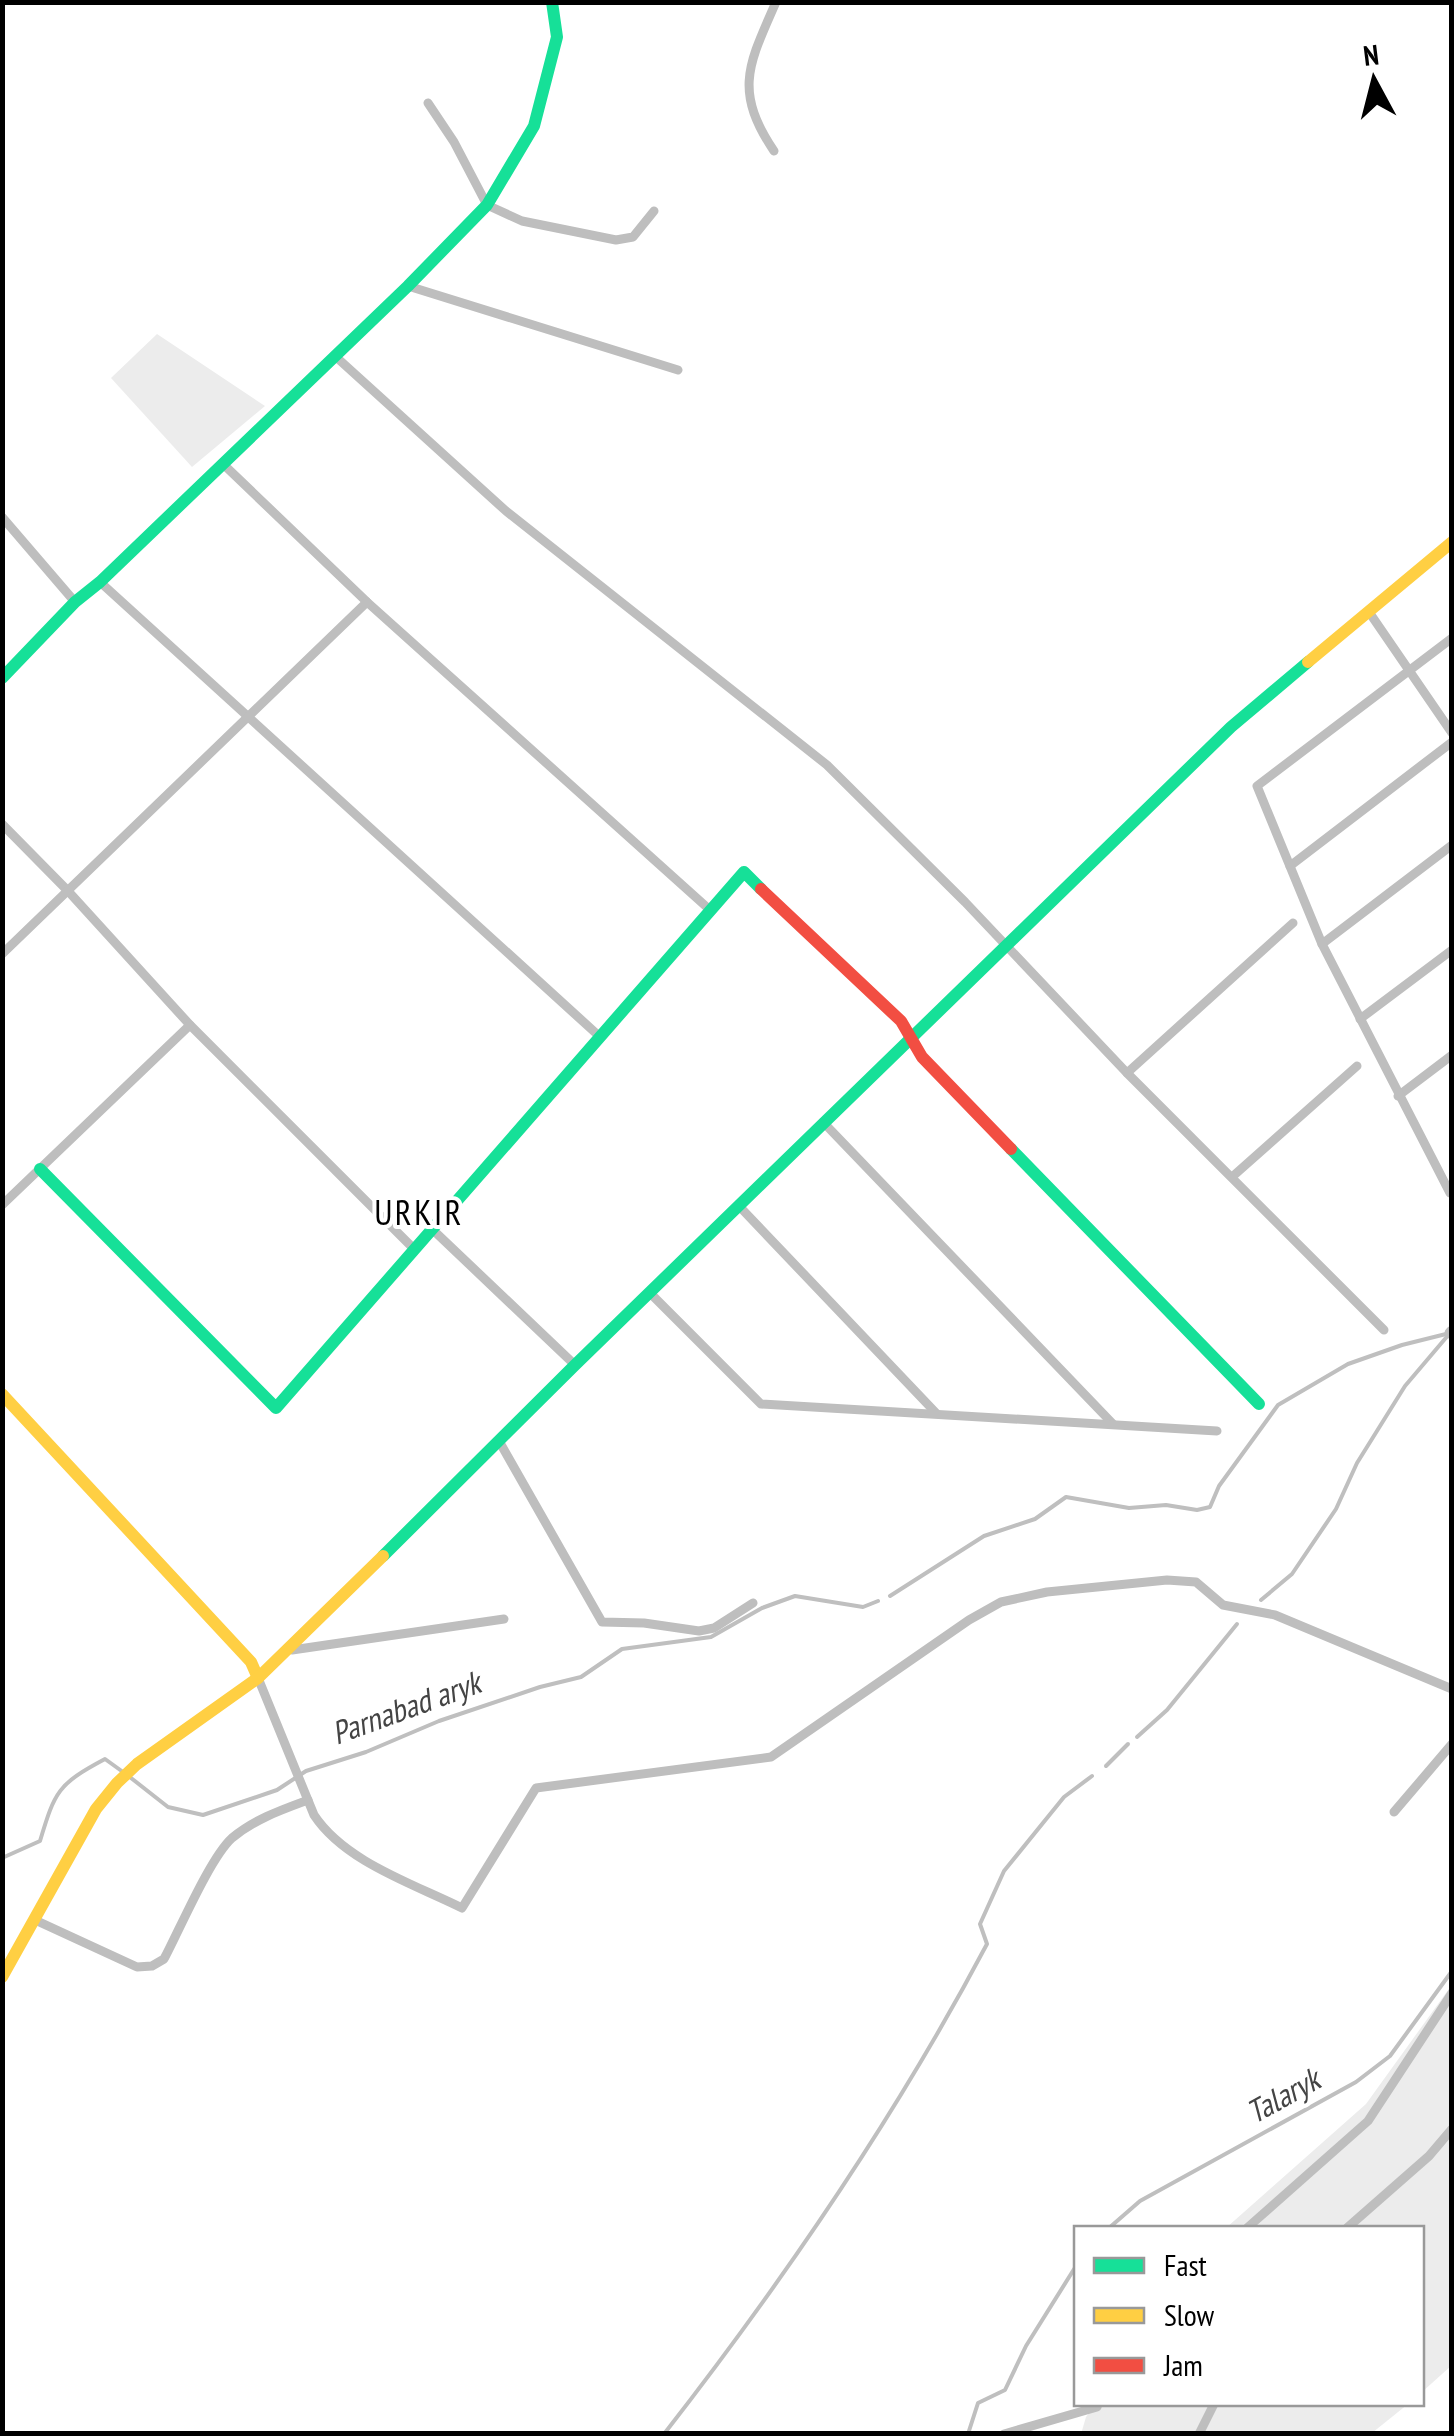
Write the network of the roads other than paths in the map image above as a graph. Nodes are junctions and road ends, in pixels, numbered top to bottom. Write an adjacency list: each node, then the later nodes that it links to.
1 (552, 2): 5 (street)
2 (776, 2): 4 (street)
3 (428, 103): 5 (street)
4 (774, 151)
5 (487, 205): 6 (street); 7 (street)
6 (654, 211)
7 (408, 286): 8 (street); 9 (street)
8 (336, 356): 10 (street); 29 (street)
9 (678, 370)
10 (222, 463): 13 (street); 15 (street)
11 (2, 517): 14 (street)
12 (1452, 542): 16 (street)
13 (100, 582): 14 (street); 20 (street)
14 (75, 602): 19 (street)
15 (367, 602): 20 (street); 27 (street)
16 (1369, 612): 18 (street); 29 (street)
17 (1452, 638): 18 (street)
18 (1408, 671): 21 (street); 25 (street)
19 (2, 678)
20 (249, 716): 26 (street); 35 (street)
21 (1452, 733)
22 (1452, 742): 25 (street)
23 (2, 824): 26 (street)
24 (1452, 846): 30 (street)
25 (1290, 866): 30 (street)
26 (68, 891): 32 (street); 34 (street)
27 (710, 910): 35 (street); 36 (street)
28 (1293, 923): 39 (street)
29 (1005, 944): 36 (street); 39 (street)
30 (1322, 944): 33 (street)
31 (1452, 950): 33 (street)
32 (2, 954)
33 (1360, 1019): 40 (street)
34 (190, 1025): 42 (street); 48 (street)
35 (599, 1036): 47 (street)
36 (910, 1038): 41 (street); 53 (street)
37 (1452, 1055): 40 (street)
38 (1356, 1066): 43 (street)
39 (1126, 1073): 43 (street)
40 (1398, 1096): 44 (street)
41 (823, 1122): 46 (street); 55 (street)
42 (40, 1169): 45 (street); 48 (street)
43 (1232, 1177): 50 (street)
44 (1450, 1193)
45 (2, 1205)
46 (740, 1206): 49 (street); 54 (street)
47 (432, 1229): 48 (street); 51 (street)
48 (414, 1249)
49 (650, 1293): 51 (street); 54 (street)
50 (1384, 1330)
51 (574, 1365): 57 (street)
52 (2, 1394): 61 (street)
53 (1258, 1404)
54 (936, 1413): 55 (street)
55 (1113, 1424): 56 (street)
56 (1218, 1431)
57 (499, 1441): 58 (street); 60 (street)
58 (753, 1603)
59 (504, 1620): 60 (street)
60 (289, 1650): 61 (street)
61 (258, 1678): 64 (street); 66 (street)
62 (1452, 1689): 64 (street)
63 (1452, 1744): 65 (street)
64 (308, 1800): 66 (street)
65 (1394, 1812)
66 (35, 1920): 67 (street)
67 (2, 1977)
68 (1452, 1992): 70 (street)
69 (1452, 2129): 71 (street)
70 (1250, 2226)
71 (1349, 2226)
72 (1097, 2406): 74 (street)
73 (1213, 2406): 75 (street)
74 (1004, 2434)
75 (1199, 2434)

